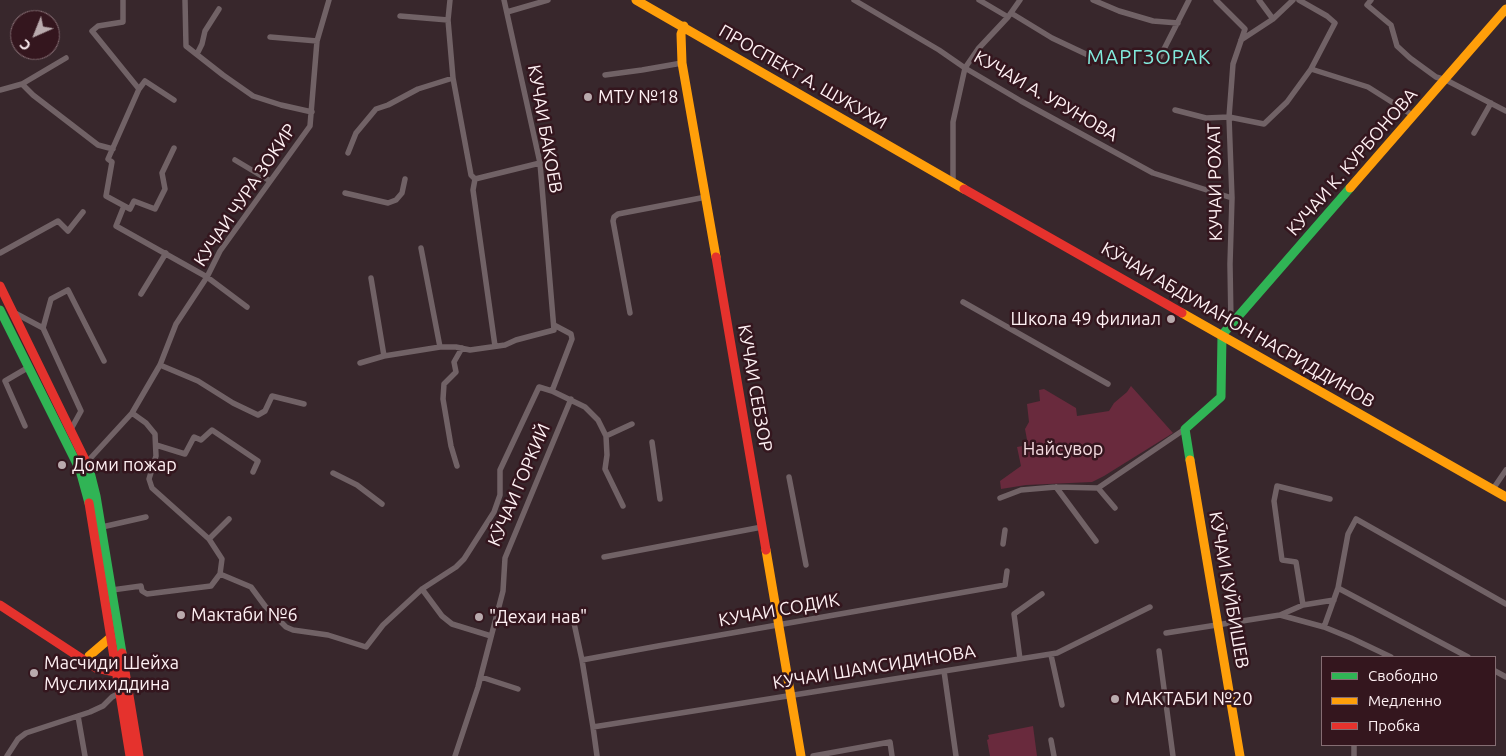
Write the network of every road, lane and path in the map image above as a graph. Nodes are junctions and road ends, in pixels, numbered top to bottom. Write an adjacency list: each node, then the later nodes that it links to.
1 (123, 0): 41 (street)
2 (185, 0): 30 (street)
3 (328, 0): 29 (street, КУЧАИ ЧУРА ЗОКИР)
4 (450, 0): 23 (street)
5 (504, 0): 20 (street, КУЧАИ БАКОЕВ)
6 (548, 0): 20 (street)
7 (636, 0): 26 (main road, ПРОСПЕКТ А. ШУКУХИ)
8 (854, 0): 35 (street, КУЧАИ А. УРУНОВА)
9 (979, 0): 21 (street)
10 (1020, 0): 21 (street)
11 (1093, 0): 25 (street)
12 (1190, 0): 25 (street)
13 (1216, 0): 28 (street)
14 (1259, 0): 24 (street)
15 (1293, 0): 24 (street)
16 (1299, 0): 36 (street)
17 (1371, 0): 39 (street)
18 (219, 9): 30 (street)
19 (1506, 9): 39 (main road, КУЧАИ К. КУРБОНОВА)
20 (507, 12): 55 (street, КУЧАИ БАКОЕВ)
21 (1009, 15): 31 (street); 35 (street)
22 (400, 16): 23 (street)
23 (448, 20): 38 (street)
24 (1273, 20): 28 (street)
25 (1178, 23): 32 (street)
26 (684, 26): 34 (main road, КУЧАИ СЕБЗОР); 59 (main road, ПРОСПЕКТ А. ШУКУХИ)
27 (270, 37): 29 (street)
28 (1242, 37): 49 (street, КУЧАИ РОХАТ)
29 (317, 41): 46 (street, КУЧАИ ЧУРА ЗОКИР)
30 (197, 54): 46 (street)
31 (1088, 55)
32 (1160, 57)
33 (66, 58): 40 (street)
34 (682, 63): 37 (street); 61 (main road, КУЧАИ СЕБЗОР)
35 (965, 68): 59 (street); 62 (street, КУЧАИ А. УРУНОВА)
36 (1311, 69): 48 (street); 49 (street)
37 (605, 74)
38 (453, 78): 53 (street); 57 (street)
39 (1446, 80): 44 (street); 48 (main road, КУЧАИ К. КУРБОНОВА)
40 (22, 84): 42 (street); 51 (street)
41 (139, 89): 43 (street); 51 (street)
42 (0, 90)
43 (174, 100)
44 (1491, 103): 47 (street); 50 (street)
45 (1175, 110): 49 (street)
46 (312, 112): 58 (street, КУЧАИ ЧУРА ЗОКИР)
47 (1506, 112)
48 (1414, 116): 77 (main road, КУЧАИ К. КУРБОНОВА)
49 (1229, 117): 62 (street, КУЧАИ РОХАТ)
50 (1474, 133)
51 (113, 148): 63 (street)
52 (174, 148): 63 (street)
53 (348, 153)
54 (235, 160): 58 (street)
55 (540, 163): 57 (street); 78 (street, КУЧАИ БАКОЕВ)
56 (405, 179): 60 (street)
57 (475, 179): 81 (street)
58 (270, 181): 68 (street, КУЧАИ ЧУРА ЗОКИР)
59 (953, 182): 80 (main road, КӮЧАИ АБДУМАНОН НАСРИДДИНОВ)
60 (346, 193)
61 (706, 197): 76 (street); 119 (main road, КУЧАИ СЕБЗОР)
62 (1232, 198): 77 (street, КУЧАИ РОХАТ)
63 (127, 208): 66 (street)
64 (83, 212): 67 (street)
65 (421, 248): 82 (street)
66 (166, 252): 68 (street); 71 (street)
67 (0, 253)
68 (207, 277): 73 (street); 87 (street, КУЧАИ ЧУРА ЗОКИР)
69 (371, 278): 84 (street)
70 (0, 286): 75 (main road)
71 (141, 294)
72 (963, 302): 89 (street)
73 (247, 307)
74 (0, 310): 88 (main road)
75 (12, 311): 79 (street); 97 (main road)
76 (630, 313)
77 (1231, 324): 80 (main road, КУЧАИ К. КУРБОНОВА)
78 (554, 325): 81 (street); 90 (street)
79 (43, 328): 85 (street); 97 (street)
80 (1222, 335): 96 (main road); 109 (main road, КӮЧАИ АБДУМАНОН НАСРИДДИНОВ)
81 (495, 346): 83 (street)
82 (440, 347): 83 (street); 84 (street)
83 (462, 348): 102 (street)
84 (384, 356): 86 (street)
85 (104, 361)
86 (360, 363)
87 (160, 365): 92 (street); 93 (street, КУЧАИ ЧУРА ЗОКИР)
88 (29, 367): 95 (street); 145 (main road)
89 (1108, 384)
90 (552, 391): 91 (street); 130 (street)
91 (571, 400): 98 (street); 144 (street, КӮЧАИ ГОРКИЙ)
92 (304, 404)
93 (132, 413): 100 (street); 101 (street, КУЧАИ ЧУРА ЗОКИР)
94 (632, 424): 98 (street)
95 (24, 426)
96 (1186, 429): 108 (street); 140 (main road, КӮЧАИ КУЙБИШЕВ)
97 (70, 431): 101 (main road)
98 (606, 436): 115 (street)
99 (652, 442): 112 (street)
100 (156, 445): 104 (street); 122 (street)
101 (87, 462): 120 (main road)
102 (457, 466)
103 (1506, 470): 109 (street)
104 (253, 472)
105 (333, 473): 114 (street)
106 (788, 477): 126 (street)
107 (1056, 487): 108 (street); 111 (street); 123 (street)
108 (1098, 488): 116 (street)
109 (1493, 489): 110 (main road, КӮЧАИ АБДУМАНОН НАСРИДДИНОВ)
110 (1506, 497)
111 (1000, 498)
112 (660, 499)
113 (1330, 499): 135 (street)
114 (382, 504)
115 (623, 506)
116 (1115, 508)
117 (146, 516): 120 (street)
118 (229, 519): 122 (street)
119 (762, 527): 125 (street); 141 (main road, КУЧАИ СЕБЗОР)
120 (102, 528): 131 (main road)
121 (1005, 530): 124 (street)
122 (209, 539): 128 (street)
123 (1096, 541)
124 (1003, 544)
125 (604, 557)
126 (806, 565)
127 (1007, 571): 141 (street, КУЧАИ СОДИК)
128 (220, 574): 130 (street); 131 (street)
129 (1338, 588): 133 (street); 134 (street); 149 (street)
130 (422, 589): 144 (street)
131 (112, 590): 153 (main road)
132 (1042, 594): 150 (street)
133 (1334, 600): 135 (street); 142 (street)
134 (1506, 604)
135 (1303, 605): 138 (street)
136 (4, 607): 152 (main road)
137 (1150, 607): 147 (street, КУЧАИ ШАМСИДИНОВА)
138 (1280, 615): 140 (street); 142 (street)
139 (574, 623): 151 (street)
140 (1219, 624): 143 (street); 177 (main road, КӮЧАИ КУЙБИШЕВ)
141 (779, 625): 151 (street, КУЧАИ СОДИК); 159 (main road, КУЧАИ СЕБЗОР)
142 (1324, 627): 148 (street)
143 (1166, 633)
144 (491, 636): 156 (street, КӮЧАИ ГОРКИЙ)
145 (110, 638): 152 (main road); 155 (main road)
146 (1159, 651): 176 (street)
147 (1051, 654): 150 (street, КУЧАИ ШАМСИДИНОВА); 161 (street)
148 (1389, 656)
149 (1466, 656)
150 (1020, 659): 154 (street, КУЧАИ ШАМСИДИНОВА)
151 (582, 660): 163 (street)
152 (91, 664): 155 (main road)
153 (125, 671): 155 (main road); 157 (main road)
154 (944, 671): 159 (street, КУЧАИ ШАМСИДИНОВА); 174 (street)
155 (115, 672): 160 (main road)
156 (481, 677): 158 (street); 169 (street, КӮЧАИ ГОРКИЙ)
157 (128, 688): 160 (street); 168 (main road)
158 (518, 689)
159 (791, 696): 163 (street, КУЧАИ ШАМСИДИНОВА); 171 (main road, КУЧАИ СЕБЗОР)
160 (119, 697): 162 (street); 167 (main road)
161 (1062, 705)
162 (78, 716): 165 (street); 166 (street)
163 (594, 727): 170 (street)
164 (1051, 740): 175 (street)
165 (7, 756)
166 (85, 756)
167 (130, 756)
168 (139, 756)
169 (456, 756)
170 (596, 756)
171 (801, 756)
172 (813, 756): 173 (street)
173 (892, 756)
174 (956, 756)
175 (1054, 756)
176 (1173, 756)
177 (1240, 756)

